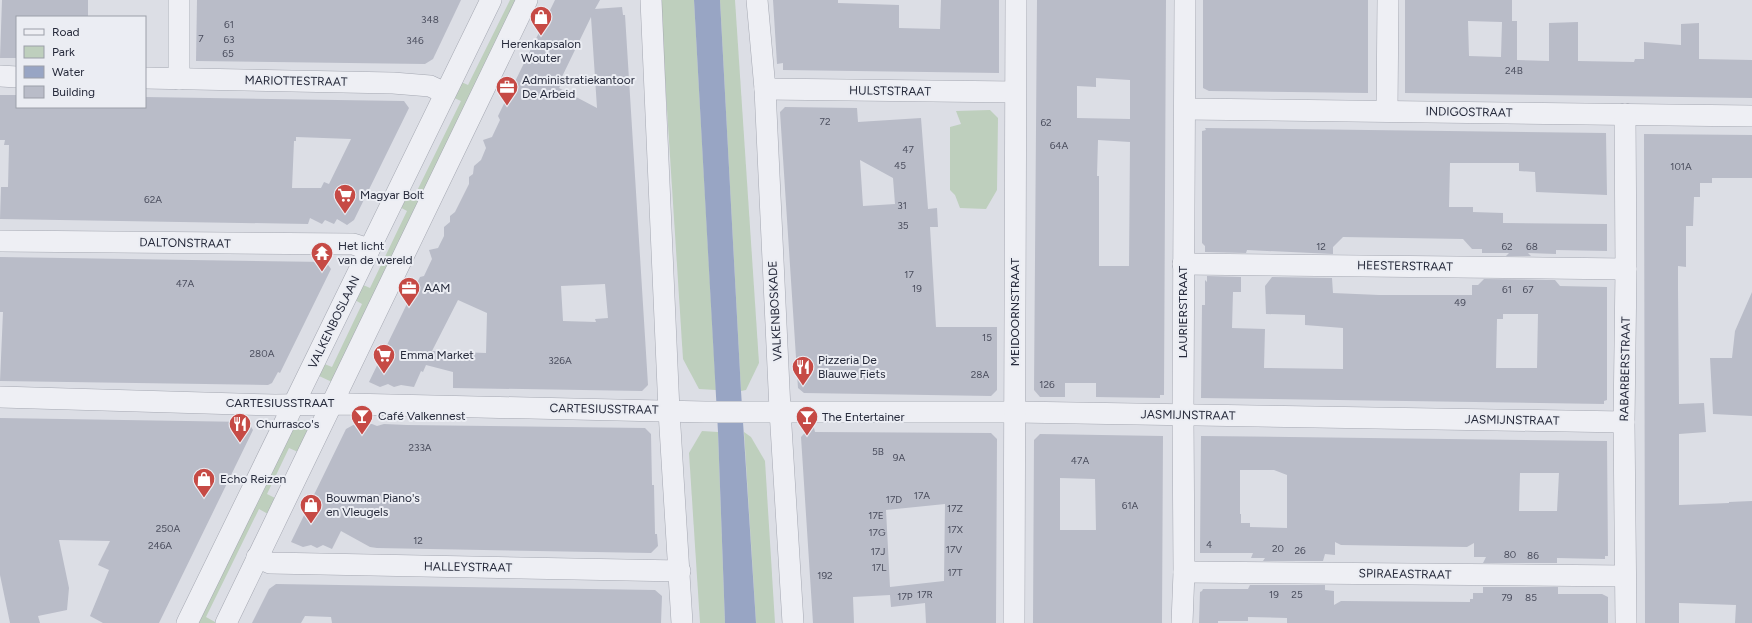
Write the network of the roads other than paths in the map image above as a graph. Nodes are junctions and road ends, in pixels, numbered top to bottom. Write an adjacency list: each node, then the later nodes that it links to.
1 (179, 0): 12 (street)
2 (491, 0): 15 (street, VALKENBOSLAAN)
3 (527, 0): 25 (street)
4 (651, 0): 28 (street)
5 (757, 0): 13 (street, VALKENBOSKADE)
6 (1016, 0): 14 (street, MEIDOORNSTRAAT)
7 (1185, 0): 16 (street, LAURIERSTRAAT)
8 (1388, 0): 17 (street)
9 (0, 76): 10 (street)
10 (16, 77)
11 (146, 78): 12 (street, MARIOTTESTRAAT)
12 (179, 79): 15 (street, MARIOTTESTRAAT)
13 (764, 89): 14 (street, HULSTSTRAAT); 27 (street, VALKENBOSKADE)
14 (1015, 92): 30 (street, MEIDOORNSTRAAT)
15 (445, 93): 21 (street, VALKENBOSLAAN)
16 (1185, 109): 17 (street, INDIGOSTRAAT); 22 (street, LAURIERSTRAAT)
17 (1387, 111): 18 (street, INDIGOSTRAAT)
18 (1625, 114): 19 (street, INDIGOSTRAAT); 23 (street, RABARBERSTRAAT)
19 (1752, 116)
20 (0, 241): 21 (street, DALTONSTRAAT)
21 (369, 249): 26 (street, VALKENBOSLAAN)
22 (1183, 264): 23 (street, HEESTERSTRAAT); 31 (street, LAURIERSTRAAT)
23 (1626, 269): 32 (street, RABARBERSTRAAT)
24 (0, 397): 26 (street, CARTESIUSSTRAAT)
25 (330, 404): 26 (street, CARTESIUSSTRAAT); 28 (street, CARTESIUSSTRAAT); 33 (street)
26 (294, 405): 37 (street, VALKENBOSLAAN)
27 (780, 410): 29 (street, JASMIJNSTRAAT); 30 (street, JASMIJNSTRAAT); 40 (street, VALKENBOSKADE)
28 (669, 411): 29 (street, CARTESIUSSTRAAT); 34 (street)
29 (752, 412)
30 (1014, 412): 31 (street, JASMIJNSTRAAT); 41 (street, MEIDOORNSTRAAT)
31 (1183, 415): 32 (street, JASMIJNSTRAAT); 35 (street, LAURIERSTRAAT)
32 (1624, 422): 36 (street, RABARBERSTRAAT)
33 (257, 557): 34 (street, HALLEYSTRAAT); 38 (street)
34 (680, 571): 39 (street)
35 (1184, 572): 36 (street, SPIRAEASTRAAT); 42 (street, LAURIERSTRAAT)
36 (1626, 576): 43 (street, RABARBERSTRAAT)
37 (187, 623)
38 (226, 623)
39 (682, 623)
40 (793, 623)
41 (1014, 623)
42 (1182, 623)
43 (1626, 623)

